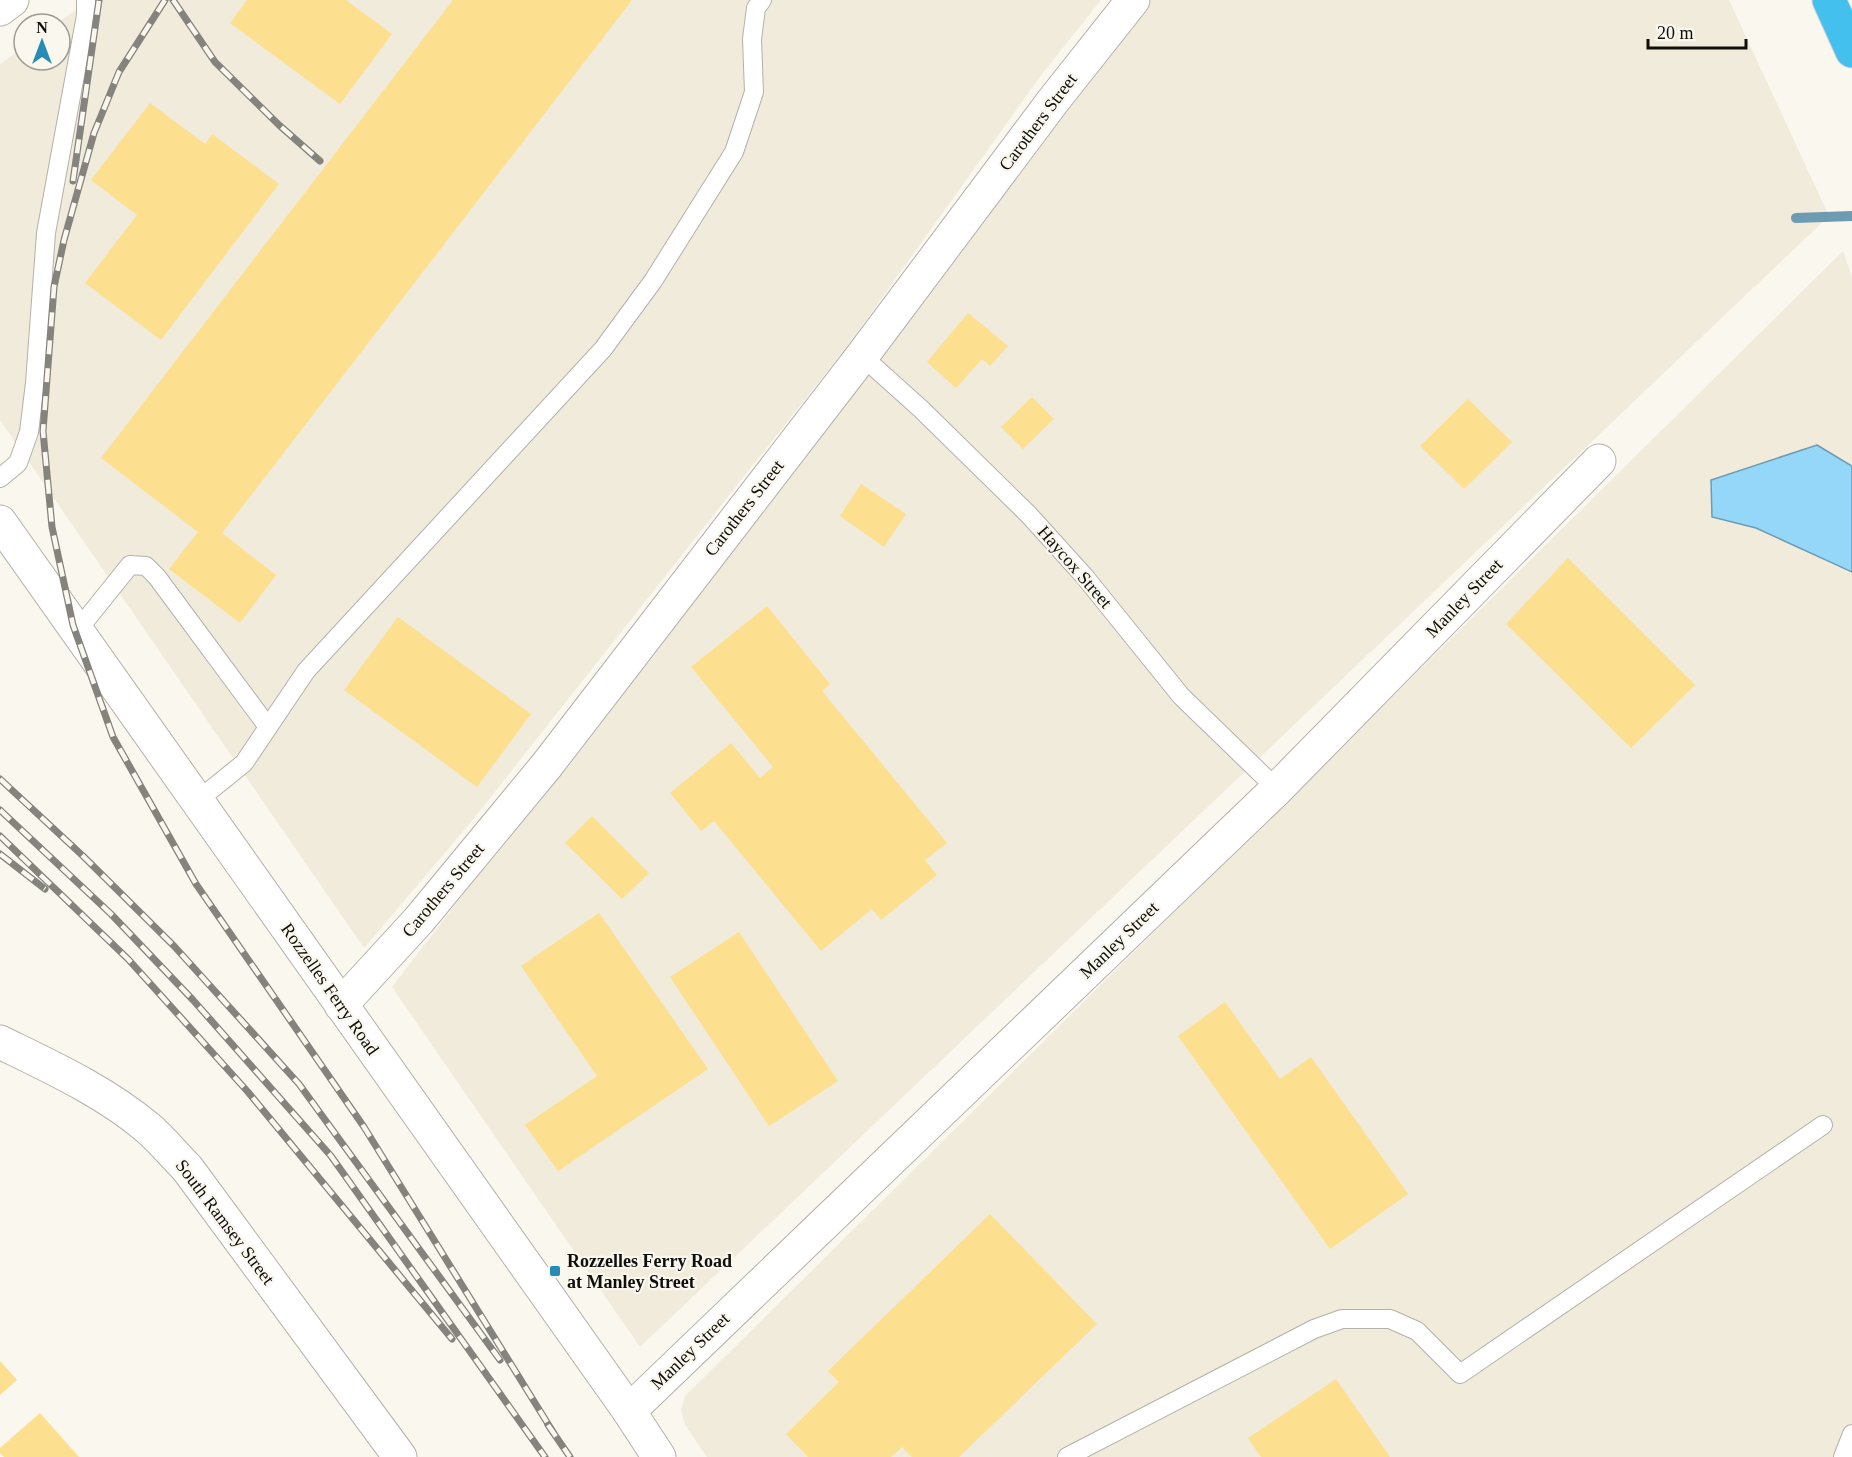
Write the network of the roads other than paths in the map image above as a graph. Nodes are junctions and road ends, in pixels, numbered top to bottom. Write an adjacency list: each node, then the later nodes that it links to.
1 (12, 0): 6 (street)
2 (86, 0): 10 (lane)
3 (762, 0): 13 (lane)
4 (1133, 0): 8 (street, Carothers Street)
5 (1829, 0): 7 (highway)
6 (0, 9)
7 (1852, 51)
8 (862, 356): 14 (lane, Haycox Street); 16 (street, Carothers Street)
9 (1599, 461): 14 (street, Manley Street)
10 (0, 478)
11 (0, 522): 12 (street, Rozzelles Ferry Road)
12 (77, 631): 13 (lane); 15 (street, Rozzelles Ferry Road)
13 (268, 726): 15 (lane)
14 (1277, 789): 19 (street, Manley Street)
15 (197, 801): 16 (street, Rozzelles Ferry Road)
16 (341, 1005): 19 (street, Rozzelles Ferry Road)
17 (0, 1042): 21 (street, South Ramsey Street)
18 (1823, 1125): 23 (lane)
19 (629, 1411): 22 (street, Rozzelles Ferry Road)
20 (1852, 1434): 24 (lane)
21 (400, 1457)
22 (659, 1457)
23 (1067, 1457)
24 (1843, 1457)

